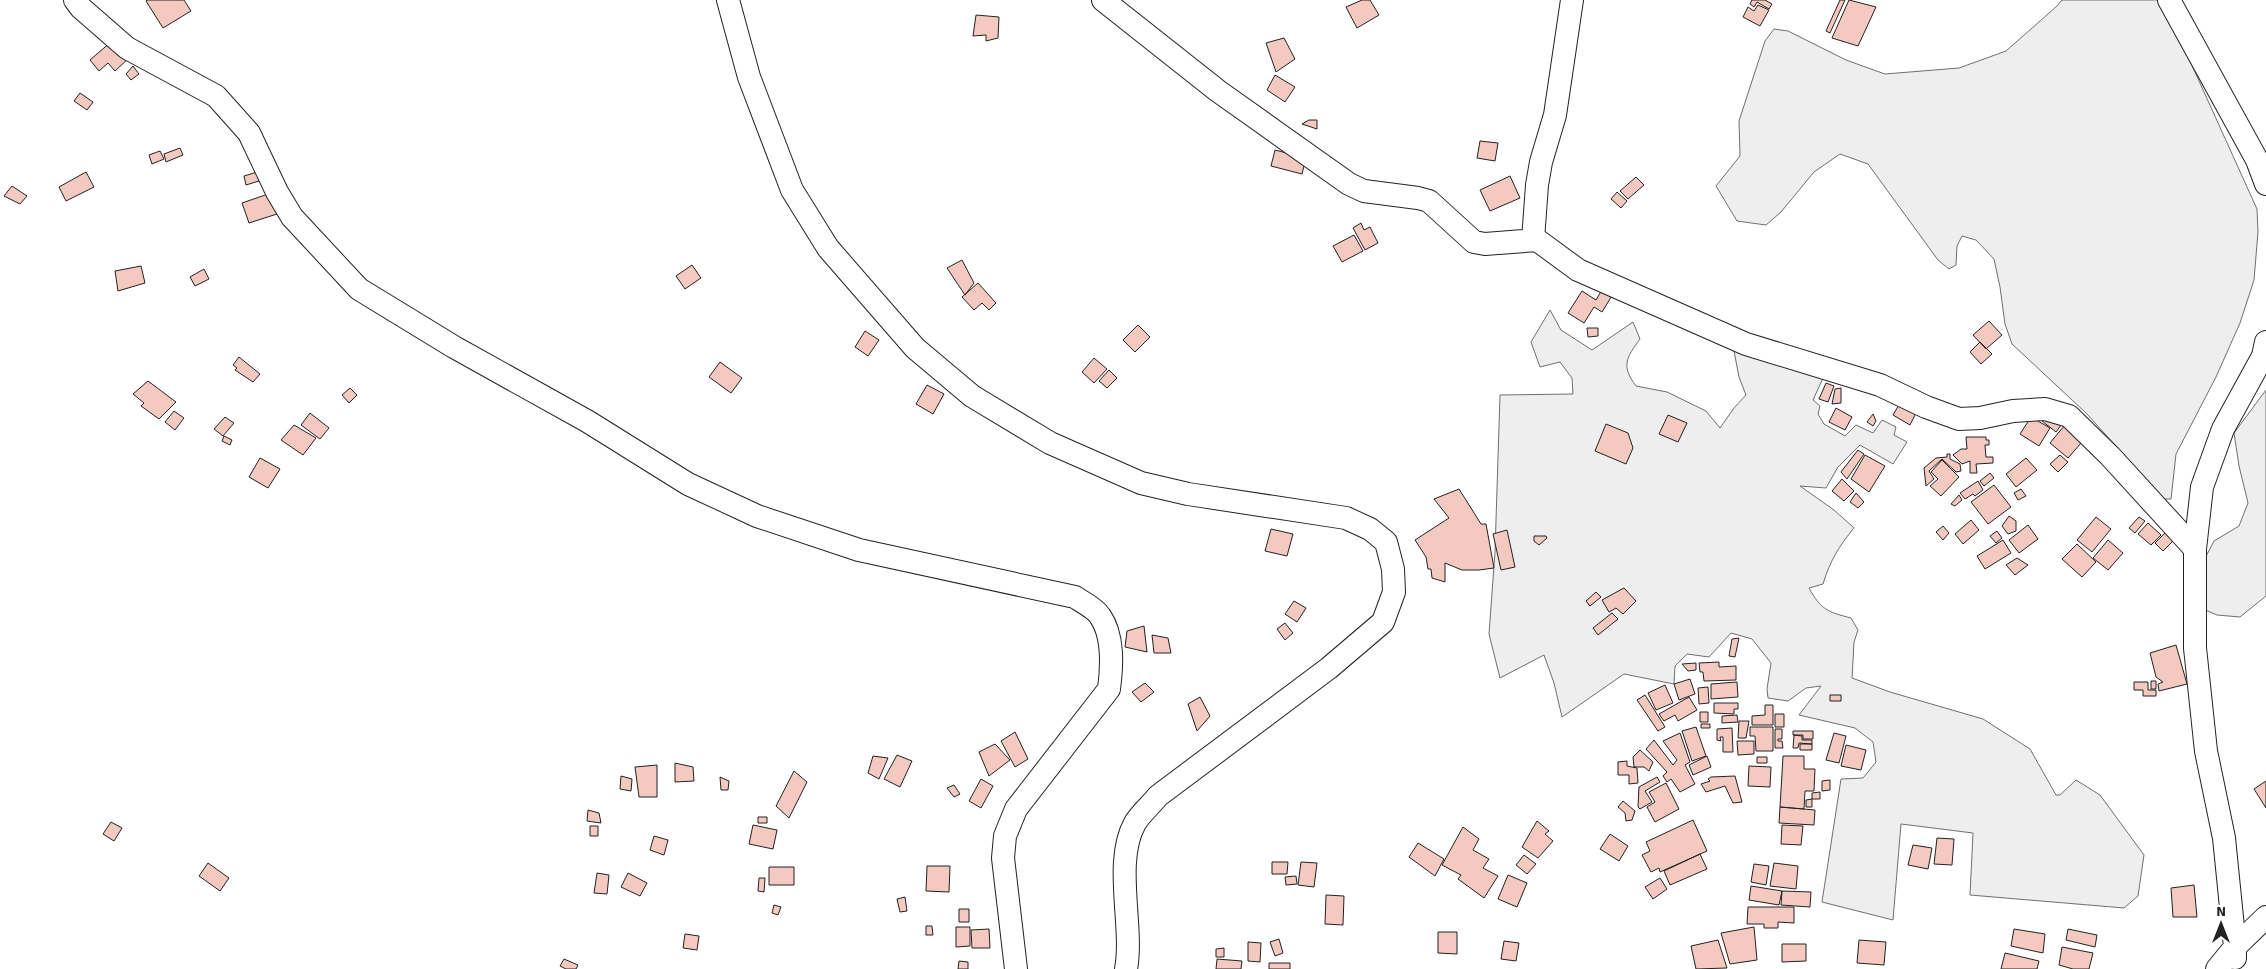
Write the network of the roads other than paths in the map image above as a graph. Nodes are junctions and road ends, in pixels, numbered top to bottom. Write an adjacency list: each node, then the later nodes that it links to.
1 (75, 0): 13 (street)
2 (728, 0): 14 (street)
3 (1103, 0): 8 (street)
4 (1572, 0): 8 (street)
5 (2169, 0): 6 (street)
6 (2262, 159): 7 (street)
7 (2266, 184)
8 (1533, 240): 10 (street)
9 (2266, 342): 10 (street)
10 (2195, 549): 12 (street)
11 (2266, 917): 12 (street)
12 (2235, 947): 15 (street); 16 (street)
13 (1016, 969)
14 (1126, 969)
15 (2217, 969)
16 (2234, 969)

